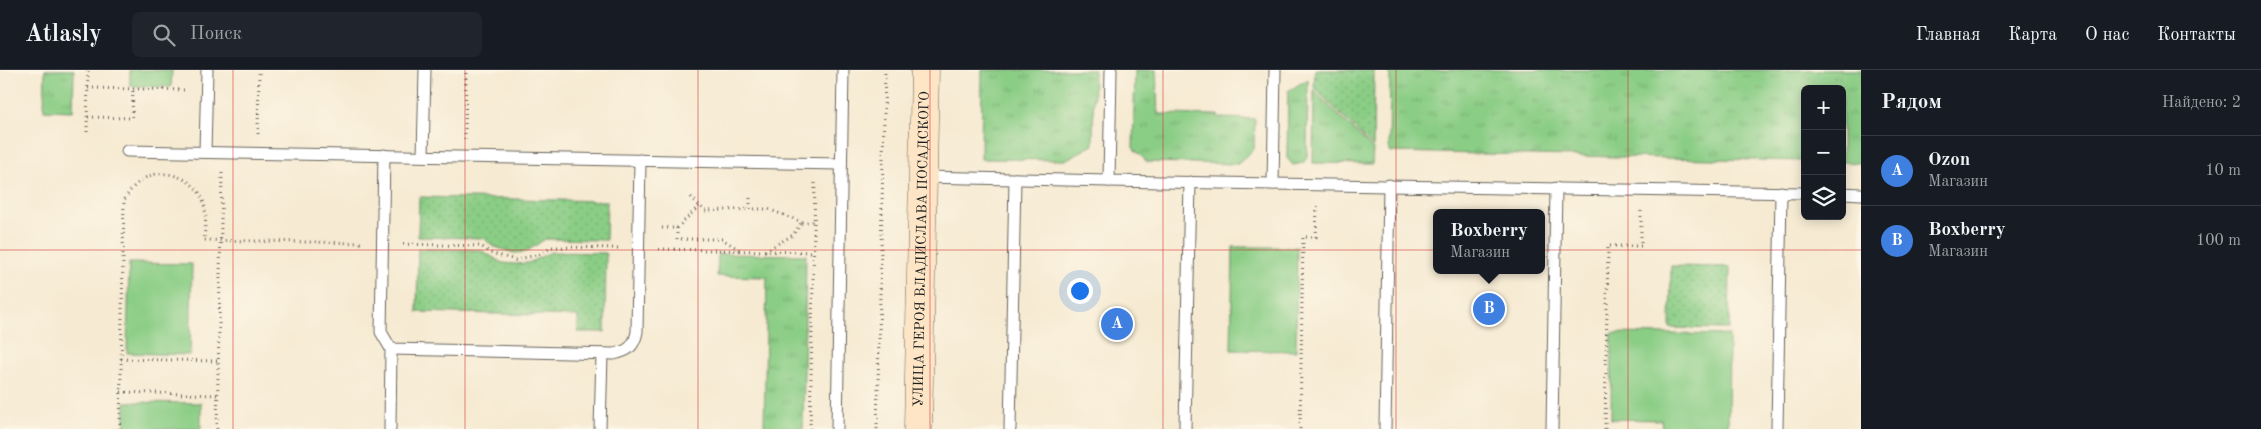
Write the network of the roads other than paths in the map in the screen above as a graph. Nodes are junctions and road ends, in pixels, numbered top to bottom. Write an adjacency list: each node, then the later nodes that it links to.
1 (207, 70): 8 (lane)
2 (425, 70): 10 (lane)
3 (843, 70): 12 (lane)
4 (925, 70): 13 (street, УЛИЦА ГЕРОЯ ВЛАДИСЛАВА ПОСАДСКОГО)
5 (1111, 70): 15 (lane)
6 (1275, 70): 17 (lane)
7 (127, 151): 8 (lane)
8 (205, 152): 9 (lane)
9 (384, 155): 10 (lane); 24 (lane)
10 (423, 156): 11 (lane)
11 (640, 160): 12 (lane); 25 (lane)
12 (840, 164): 28 (lane)
13 (923, 178): 14 (lane); 29 (street, УЛИЦА ГЕРОЯ ВЛАДИСЛАВА ПОСАДСКОГО)
14 (1015, 179): 15 (lane); 30 (lane)
15 (1109, 181): 16 (lane)
16 (1190, 182): 17 (lane); 31 (lane)
17 (1273, 184): 18 (lane)
18 (1389, 185): 19 (lane); 32 (lane)
19 (1556, 188): 20 (lane); 33 (lane)
20 (1781, 192): 21 (lane); 34 (lane)
21 (1801, 193)
22 (1846, 193): 23 (lane)
23 (1861, 194)
24 (391, 350): 25 (lane); 26 (lane)
25 (602, 354): 27 (lane)
26 (390, 429)
27 (600, 429)
28 (837, 429)
29 (918, 429)
30 (1010, 429)
31 (1185, 429)
32 (1385, 429)
33 (1552, 429)
34 (1777, 429)

